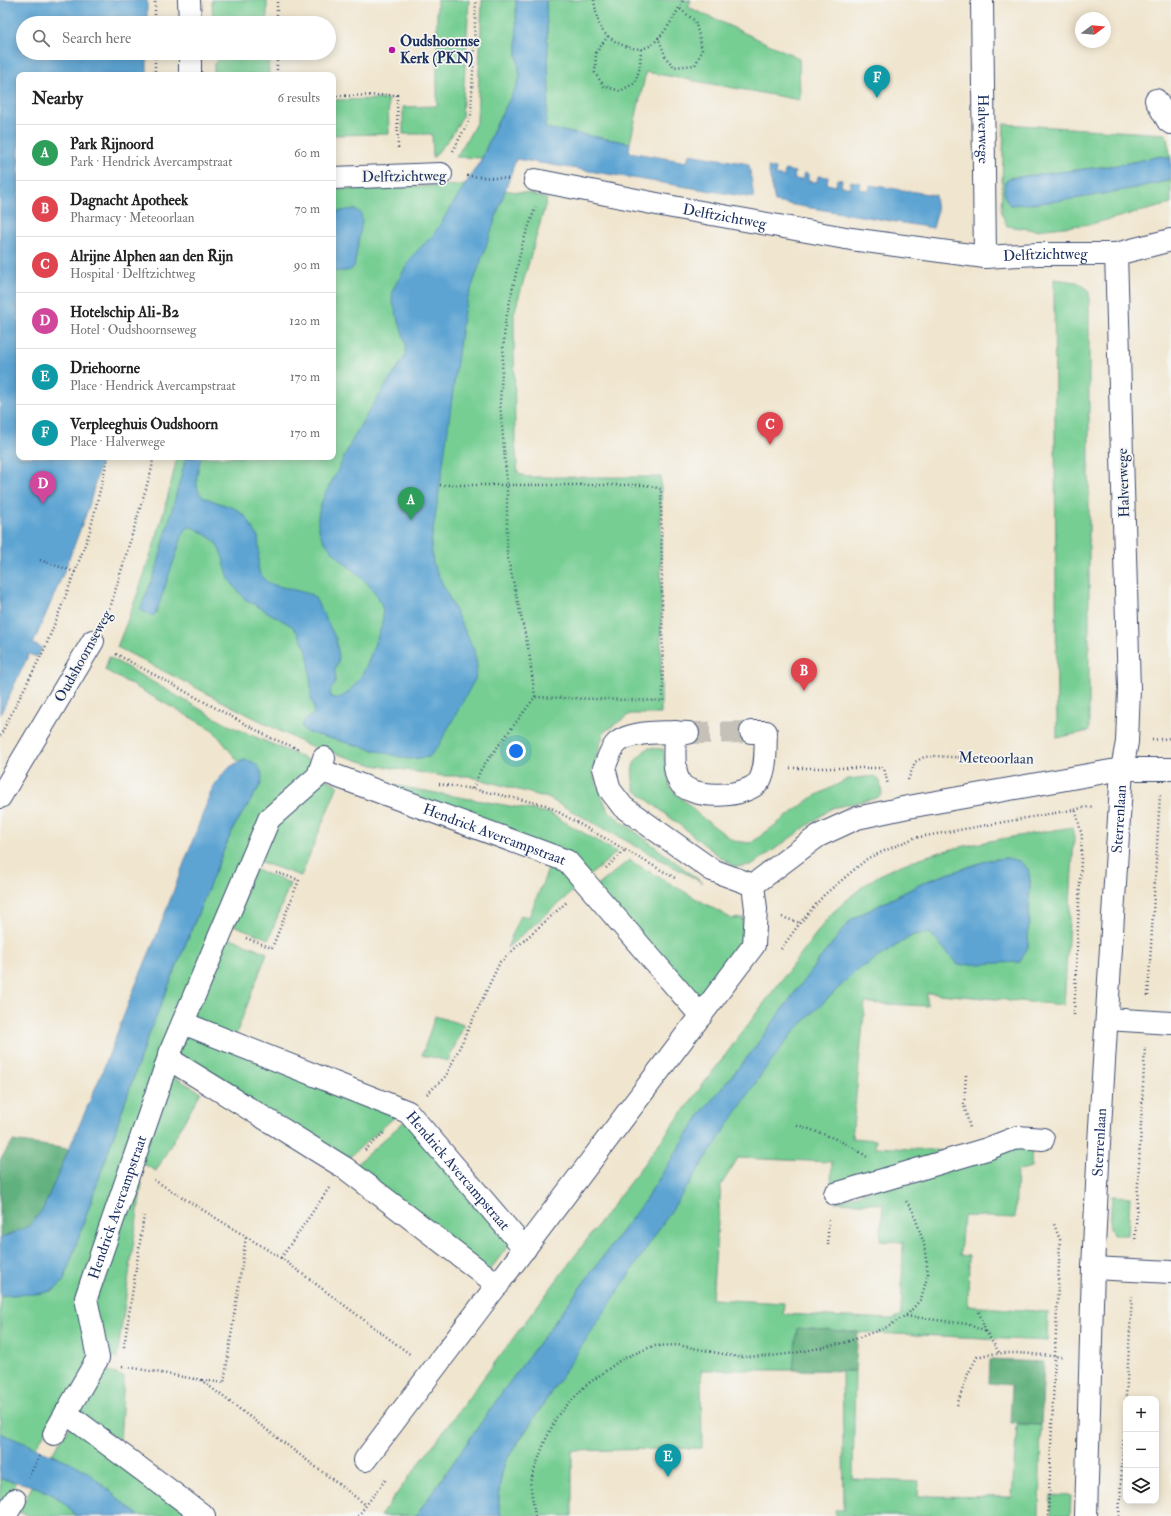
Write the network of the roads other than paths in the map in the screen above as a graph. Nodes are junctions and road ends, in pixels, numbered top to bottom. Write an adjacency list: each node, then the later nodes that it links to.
1 (189, 0): 3 (street)
2 (982, 0): 13 (street, Halverwege)
3 (190, 16)
4 (190, 60): 5 (street)
5 (190, 72)
6 (1156, 100): 7 (street)
7 (1171, 123)
8 (441, 174): 9 (street, Delftzichtweg)
9 (336, 178)
10 (540, 181): 13 (street, Delftzichtweg)
11 (1171, 240): 12 (street)
12 (1116, 254): 13 (street, Delftzichtweg); 16 (street, Halverwege)
13 (985, 257)
14 (93, 642): 18 (street, Oudshoornseweg)
15 (759, 732): 19 (street)
16 (1122, 769): 17 (street, Meteoorlaan); 19 (street, Meteoorlaan); 21 (street, Sterrenlaan)
17 (1166, 769)
18 (0, 797)
19 (753, 885): 20 (street)
20 (701, 1016): 22 (street, Hendrick Avercampstraat); 27 (street)
21 (1107, 1019): 23 (street); 28 (street, Sterrenlaan)
22 (183, 1023): 24 (street, Hendrick Avercampstraat); 27 (street, Hendrick Avercampstraat)
23 (1171, 1023)
24 (168, 1059): 30 (street); 31 (street, Hendrick Avercampstraat)
25 (1043, 1139): 26 (street)
26 (835, 1194)
27 (525, 1249): 30 (street)
28 (1093, 1268): 29 (street); 35 (street, Sterrenlaan)
29 (1171, 1272)
30 (498, 1285): 33 (street)
31 (66, 1413): 32 (street); 34 (street)
32 (54, 1434)
33 (365, 1460)
34 (204, 1516)
35 (1086, 1516)

